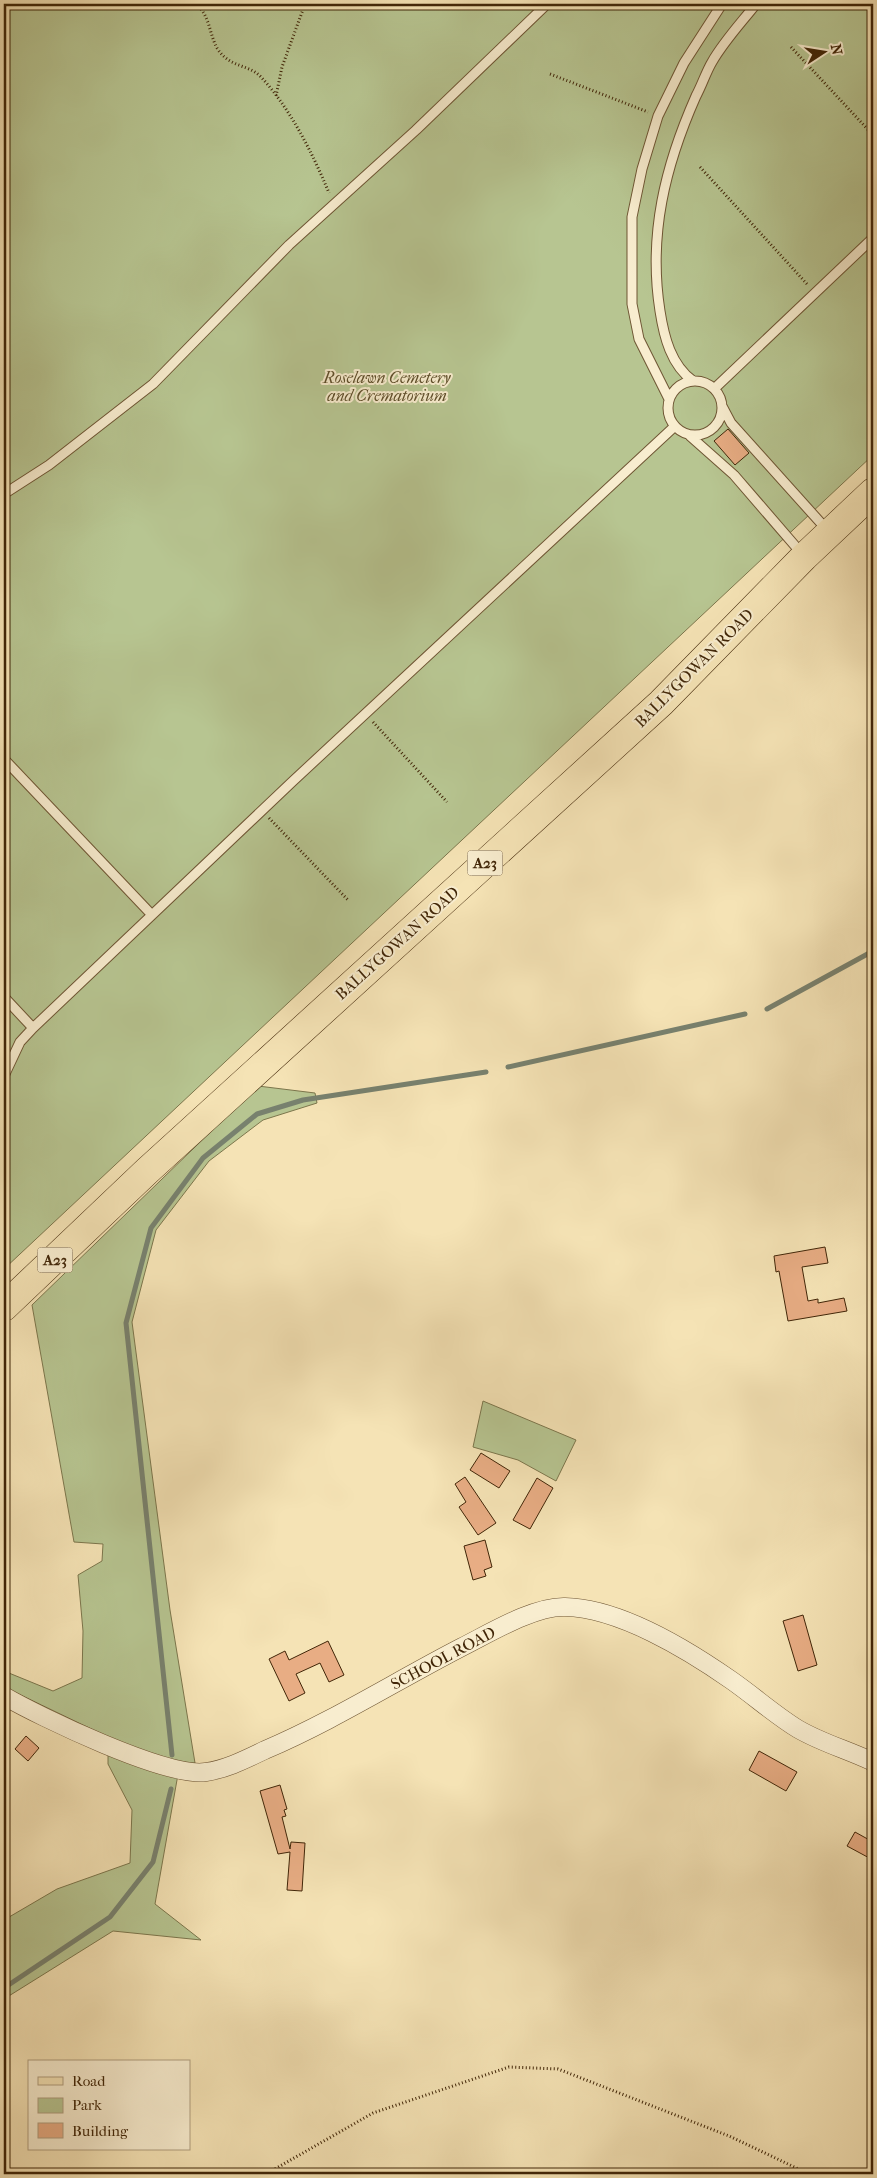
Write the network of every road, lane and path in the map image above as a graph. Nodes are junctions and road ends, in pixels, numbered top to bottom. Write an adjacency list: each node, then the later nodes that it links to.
1 (305, 4): 8 (path)
2 (547, 4): 12 (lane)
3 (722, 4): 9 (lane)
4 (756, 4): 15 (lane)
5 (201, 9): 8 (path)
6 (791, 48): 10 (path)
7 (550, 74): 9 (path)
8 (276, 97): 12 (path)
9 (658, 116): 17 (lane)
10 (873, 135)
11 (700, 167): 14 (path)
12 (334, 205): 22 (lane)
13 (873, 238): 14 (lane)
14 (816, 293): 16 (lane)
15 (693, 381): 16 (lane); 17 (lane)
16 (714, 388): 18 (lane)
17 (669, 399): 19 (lane)
18 (722, 406): 20 (lane); 23 (lane)
19 (675, 426): 20 (lane); 25 (lane)
20 (688, 435): 24 (lane)
21 (873, 492): 23 (main road, BALLYGOWAN ROAD / A23)
22 (4, 494)
23 (830, 533): 24 (main road, BALLYGOWAN ROAD / A23)
24 (804, 557): 34 (main road, BALLYGOWAN ROAD / A23)
25 (366, 715): 27 (path); 28 (lane)
26 (4, 760): 30 (lane)
27 (447, 802)
28 (262, 811): 29 (path); 30 (lane)
29 (348, 900)
30 (152, 915): 32 (lane)
31 (4, 996): 32 (lane)
32 (33, 1028): 33 (lane)
33 (4, 1076)
34 (4, 1307)
35 (4, 1696): 36 (street, SCHOOL ROAD)
36 (873, 1762)
37 (266, 2174): 38 (path)
38 (809, 2174)

